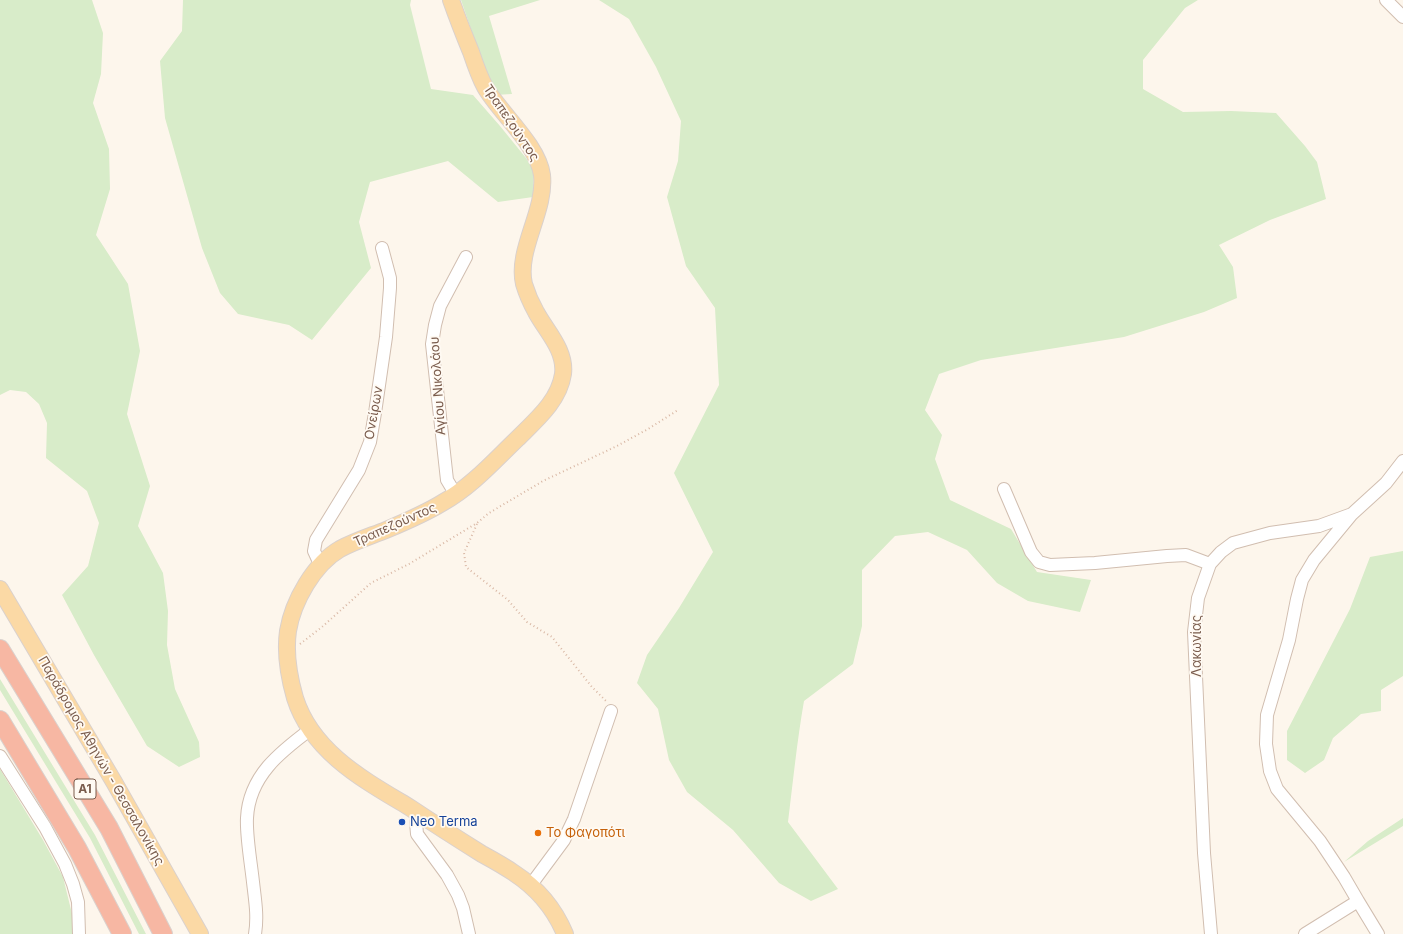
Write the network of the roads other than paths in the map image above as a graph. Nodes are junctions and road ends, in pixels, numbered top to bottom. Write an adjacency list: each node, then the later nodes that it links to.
1 (451, 0): 8 (main road, Τραπεζούντος)
2 (1386, 0): 3 (street)
3 (1403, 18)
4 (382, 248): 10 (street, Ονείρων)
5 (466, 257): 8 (street, Αγίου Νικολάου)
6 (1403, 461): 9 (street, Λακωνίας)
7 (1004, 488): 11 (street)
8 (456, 495): 10 (main road, Τραπεζούντος)
9 (1352, 514): 11 (street, Λακωνίας); 20 (street)
10 (320, 564): 16 (main road, Τραπεζούντος)
11 (1210, 564): 28 (street, Λακωνίας)
12 (0, 588): 24 (main road, Παράδρομος Αθηνών - Θεσσαλονίκης)
13 (0, 649): 23 (highway, Α1)
14 (611, 711): 19 (street)
15 (0, 720): 22 (highway)
16 (311, 729): 18 (main road, Τραπεζούντος); 25 (street)
17 (0, 756): 21 (street)
18 (419, 814): 19 (main road, Τραπεζούντος); 26 (street)
19 (530, 886): 27 (main road, Τραπεζούντος)
20 (1358, 901): 29 (street); 30 (street)
21 (79, 934)
22 (122, 934)
23 (163, 934)
24 (200, 934)
25 (255, 934)
26 (469, 934)
27 (565, 934)
28 (1211, 934)
29 (1305, 934)
30 (1378, 934)

